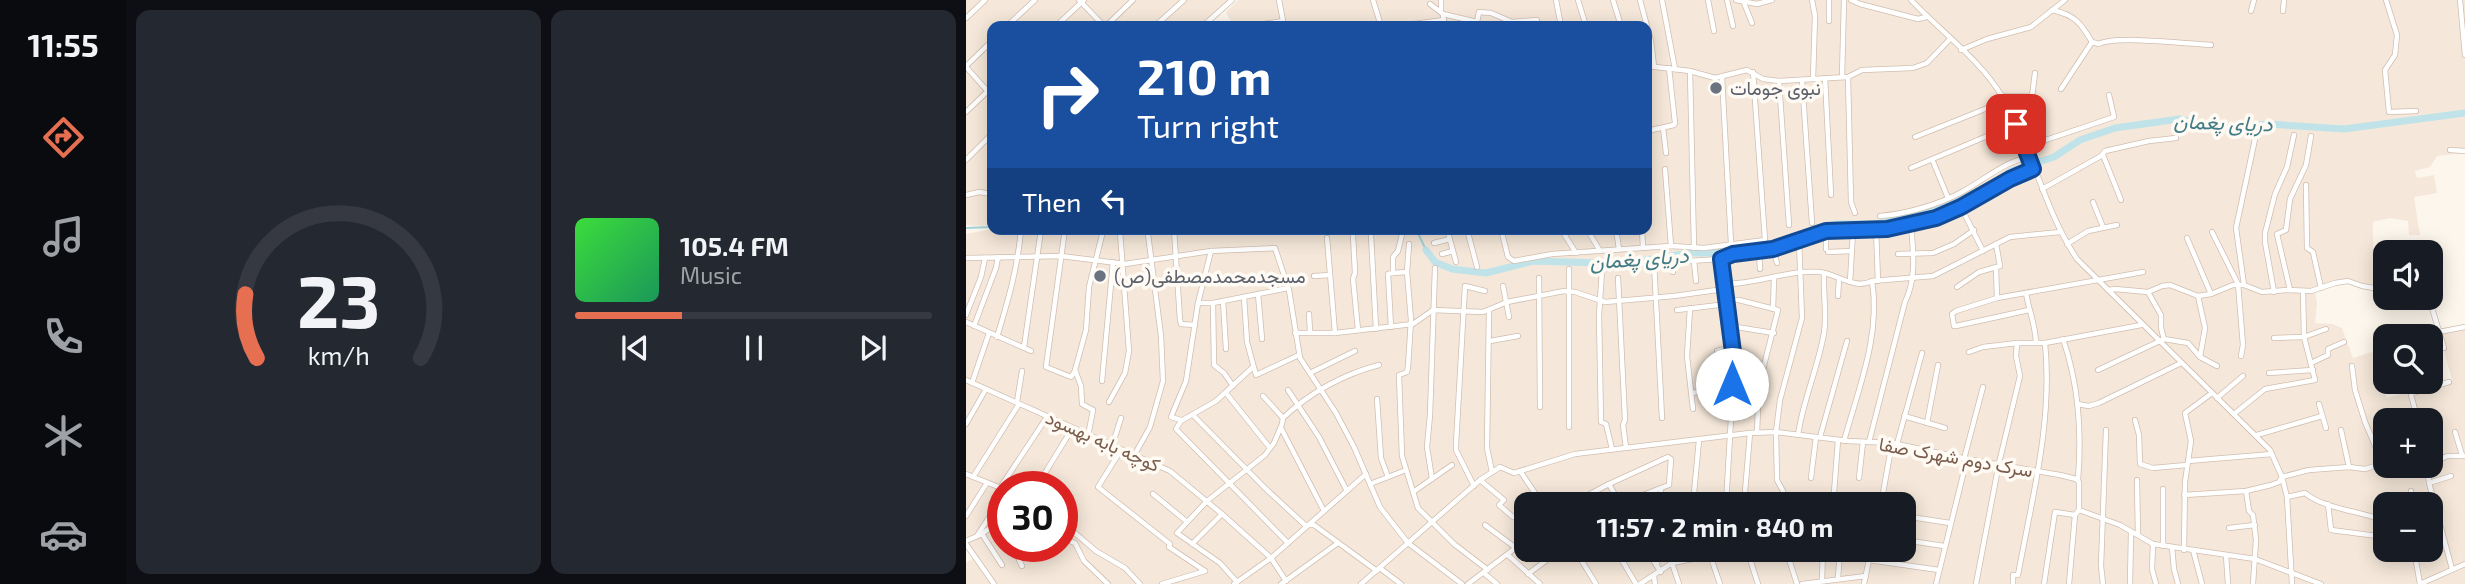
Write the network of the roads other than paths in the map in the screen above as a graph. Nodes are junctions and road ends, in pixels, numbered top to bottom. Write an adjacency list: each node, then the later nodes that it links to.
1 (985, 0): 36 (street)
2 (1035, 0): 37 (street)
3 (1133, 0): 40 (street)
4 (1184, 0): 41 (street)
5 (1232, 0): 42 (street)
6 (1280, 0): 43 (street)
7 (1373, 0): 44 (street)
8 (1441, 0): 34 (street)
9 (1556, 0): 49 (street)
10 (1578, 0): 50 (street)
11 (1613, 0): 51 (street)
12 (1640, 0): 52 (street)
13 (1662, 0): 66 (street)
14 (1708, 0): 56 (street)
15 (1727, 0): 55 (street)
16 (1736, 0): 29 (street)
17 (1772, 0): 29 (street)
18 (1812, 0): 73 (street)
19 (1829, 0): 53 (street)
20 (1844, 0): 71 (street)
21 (1851, 0): 35 (street)
22 (1911, 0): 35 (street)
23 (2065, 0): 31 (street)
24 (2254, 0): 32 (street)
25 (2284, 0): 33 (street)
26 (2386, 0): 81 (street)
27 (2460, 0): 63 (street)
28 (1081, 1): 38 (street); 39 (street)
29 (1744, 3): 54 (street)
30 (1430, 4): 34 (street)
31 (2052, 10): 58 (street); 62 (street)
32 (2251, 11)
33 (2283, 11)
34 (1442, 12): 45 (street); 46 (street)
35 (1927, 17): 57 (street)
36 (966, 18)
37 (1012, 21)
38 (1061, 21)
39 (1100, 21)
40 (1110, 21)
41 (1161, 21)
42 (1209, 21)
43 (1283, 21)
44 (1379, 21)
45 (1444, 21)
46 (1474, 21)
47 (1477, 21): 48 (street)
48 (1510, 21)
49 (1560, 21)
50 (1584, 21)
51 (1619, 21)
52 (1646, 21)
53 (1829, 21)
54 (1752, 23)
55 (1733, 26)
56 (1714, 31)
57 (1950, 39): 62 (street); 71 (street)
58 (2091, 42): 59 (street); 77 (street)
59 (2211, 45)
60 (987, 46): 64 (street)
61 (1652, 49): 65 (street)
62 (1961, 50): 80 (street)
63 (2465, 55)
64 (966, 66): 76 (street)
65 (1654, 66): 66 (street)
66 (1672, 69): 67 (street); 84 (street)
67 (1690, 71): 70 (street); 153 (street)
68 (1753, 72): 70 (street); 75 (street); 147 (street)
69 (2035, 73): 80 (street)
70 (1721, 77): 147 (street)
71 (1845, 77): 72 (street); 112 (street)
72 (1825, 78): 73 (street); 107 (street)
73 (1813, 79): 74 (street)
74 (1802, 80): 75 (street); 114 (street)
75 (1779, 81): 116 (street)
76 (987, 88)
77 (2061, 89)
78 (987, 95): 82 (street)
79 (2109, 95): 92 (street)
80 (2003, 98): 83 (street); 88 (street)
81 (2416, 111)
82 (966, 112)
83 (2016, 124): 92 (street); 97 (street)
84 (1663, 128): 85 (street); 95 (street)
85 (1652, 130)
86 (2294, 135): 219 (street)
87 (2311, 136): 215 (street)
88 (1916, 137)
89 (2176, 138): 96 (street)
90 (2255, 139): 206 (street)
91 (987, 141): 99 (street)
92 (2025, 147): 98 (street)
93 (2449, 150): 94 (street)
94 (2465, 151)
95 (1666, 153)
96 (2102, 154): 104 (street); 109 (street)
97 (1933, 159): 100 (street); 108 (street)
98 (2029, 159): 101 (street); 108 (street)
99 (966, 160)
100 (1911, 168)
101 (2033, 168): 104 (street); 111 (street)
102 (1665, 169): 151 (street)
103 (2306, 185): 212 (street)
104 (2042, 188): 123 (street)
105 (987, 193): 106 (street)
106 (966, 195)
107 (1831, 195)
108 (1948, 198): 113 (street)
109 (2121, 200)
110 (2093, 202): 118 (street)
111 (1961, 207): 115 (street); 120 (street)
112 (1855, 213)
113 (1880, 216)
114 (1812, 223)
115 (1911, 224): 119 (street); 163 (street)
116 (1789, 225)
117 (2116, 225): 118 (street)
118 (2103, 227): 150 (street)
119 (1876, 229): 122 (street); 203 (street)
120 (1974, 230): 161 (street); 163 (street)
121 (1826, 231): 122 (street); 145 (street); 160 (street)
122 (1853, 231): 160 (street)
123 (2060, 232): 149 (street); 150 (street)
124 (2212, 232): 206 (street)
125 (1021, 235): 166 (street)
126 (1041, 235): 167 (street)
127 (1064, 235): 168 (street)
128 (1102, 235): 175 (street)
129 (1121, 235): 182 (street)
130 (1148, 235): 173 (street)
131 (1174, 235): 170 (street)
132 (1353, 235): 256 (street)
133 (1371, 235): 254 (street)
134 (1402, 235): 192 (street)
135 (1449, 235): 144 (street)
136 (1469, 235): 183 (street)
137 (1503, 235): 162 (street)
138 (1565, 235): 162 (street)
139 (1591, 235): 158 (street)
140 (1617, 235): 155 (street)
141 (1642, 235): 152 (street)
142 (1327, 238): 194 (street)
143 (2187, 238): 222 (street)
144 (1450, 239): 146 (street); 157 (street)
145 (1799, 240): 154 (street); 190 (street)
146 (1434, 243)
147 (1731, 243): 153 (street)
148 (1409, 244): 188 (street)
149 (1996, 244): 161 (street); 185 (street)
150 (2067, 244): 204 (street)
151 (1671, 246): 152 (street); 153 (street)
152 (1643, 248): 155 (street)
153 (1694, 248)
154 (1773, 249): 159 (street); 181 (street)
155 (1619, 250): 158 (street)
156 (1211, 251): 170 (street); 211 (street); 234 (street)
157 (1453, 251): 164 (street); 179 (street)
158 (1601, 251): 162 (street)
159 (1759, 251): 174 (street); 187 (street)
160 (1852, 251): 205 (street)
161 (1983, 251): 199 (street)
162 (1576, 253)
163 (1913, 253): 165 (street); 199 (street)
164 (1441, 254)
165 (1898, 254)
166 (1019, 256): 167 (street); 169 (street); 264 (street)
167 (1039, 256): 168 (street); 277 (street)
168 (1061, 256): 175 (street); 296 (street)
169 (998, 257): 172 (street); 250 (street)
170 (1175, 257): 173 (street); 247 (street)
171 (966, 258): 172 (street)
172 (985, 258): 244 (street)
173 (1151, 259): 182 (street); 365 (street)
174 (1721, 259): 177 (street); 208 (street)
175 (1097, 260): 178 (street); 296 (street)
176 (1672, 261): 177 (street); 180 (street); 189 (street)
177 (1694, 261): 201 (street)
178 (1112, 262): 182 (street); 304 (street)
179 (1456, 262)
180 (1654, 262): 227 (street); 229 (street)
181 (1777, 263)
182 (1122, 264): 319 (street)
183 (1477, 267)
184 (1435, 268): 238 (street)
185 (1996, 268): 209 (street); 228 (street)
186 (1569, 269): 216 (street)
187 (1760, 270)
188 (1407, 272): 192 (street); 248 (street)
189 (1673, 272)
190 (1801, 272): 193 (street); 198 (street); 347 (street)
191 (2143, 272): 204 (street)
192 (1393, 273): 252 (street)
193 (1824, 273): 200 (street); 350 (street)
194 (1331, 275): 195 (street); 259 (street)
195 (1314, 276)
196 (1539, 278): 223 (street)
197 (1618, 278): 230 (street)
198 (1774, 278): 208 (street); 237 (street)
199 (1912, 278): 203 (street); 358 (street)
200 (1839, 279): 205 (street); 224 (street)
201 (1696, 281)
202 (1872, 281): 203 (street); 205 (street); 357 (street)
203 (1878, 281)
204 (2099, 281): 214 (street); 220 (street)
205 (1850, 282)
206 (2241, 284): 219 (street); 222 (street); 287 (street)
207 (1503, 286): 232 (street)
208 (1723, 287): 227 (street); 233 (street)
209 (1957, 287)
210 (2373, 287): 212 (street)
211 (1288, 288): 221 (street); 261 (street)
212 (2321, 288): 217 (street)
213 (1485, 290): 242 (street)
214 (2108, 290): 218 (street); 249 (street)
215 (2290, 290): 217 (street); 219 (street)
216 (1569, 291): 223 (street); 229 (street); 339 (street)
217 (2303, 291): 265 (street)
218 (2148, 292): 225 (street); 269 (street)
219 (2274, 292)
220 (2026, 293): 228 (street); 241 (street)
221 (1258, 294): 226 (street); 267 (street)
222 (2211, 294): 225 (street)
223 (1539, 295): 232 (street); 324 (street)
224 (1838, 296)
225 (2198, 296): 288 (street)
226 (1244, 297): 231 (street); 295 (street)
227 (1656, 298): 230 (street); 334 (street)
228 (1997, 298): 241 (street)
229 (1600, 299): 230 (street); 363 (street)
230 (1619, 300): 362 (street)
231 (1223, 301): 235 (street); 280 (street)
232 (1507, 302): 239 (street); 245 (street)
233 (1726, 302): 236 (street); 237 (street); 251 (street)
234 (1198, 303): 235 (street); 247 (street)
235 (1213, 303): 308 (street)
236 (1690, 308): 240 (street); 314 (street)
237 (1773, 309): 262 (street)
238 (1433, 310): 242 (street); 248 (street); 391 (street)
239 (1489, 310): 242 (street); 270 (street)
240 (1677, 310)
241 (2029, 310): 272 (street)
242 (1462, 312): 400 (street)
243 (1309, 314): 258 (street)
244 (966, 315)
245 (1509, 317)
246 (966, 322): 250 (street)
247 (1195, 325): 336 (street)
248 (1409, 325): 252 (street); 376 (street)
249 (2142, 325): 268 (street); 269 (street)
250 (974, 326): 260 (street)
251 (1730, 326): 262 (street); 278 (street)
252 (1391, 327): 254 (street)
253 (2465, 327): 257 (street)
254 (1376, 329): 256 (street)
255 (2326, 329): 265 (street)
256 (1358, 330): 259 (street)
257 (2443, 331)
258 (1310, 332): 259 (street); 261 (street)
259 (1335, 332)
260 (989, 333): 264 (street); 306 (street)
261 (1295, 333): 286 (street)
262 (1774, 333): 346 (street)
263 (1518, 335): 270 (street)
264 (997, 337): 277 (street)
265 (2304, 337): 266 (street); 290 (street)
266 (2274, 338)
267 (1262, 339)
268 (2063, 339): 275 (street); 321 (street)
269 (2161, 340): 288 (street); 289 (street); 297 (street)
270 (1490, 341): 381 (street)
271 (1847, 341): 354 (street)
272 (2036, 342): 274 (street); 275 (street)
273 (2344, 342): 290 (street)
274 (2017, 343): 284 (street); 370 (street)
275 (2045, 343): 380 (street)
276 (2443, 345): 279 (street)
277 (1024, 347): 281 (street)
278 (1732, 347): 283 (street); 307 (street)
279 (2444, 348)
280 (1226, 349)
281 (1031, 351)
282 (1355, 351): 300 (street)
283 (1717, 351)
284 (1969, 352)
285 (1922, 353): 329 (street)
286 (1299, 355): 295 (street); 300 (street)
287 (2241, 356)
288 (2200, 357): 293 (street)
289 (2181, 363): 315 (street); 321 (street)
290 (2311, 363): 298 (street)
291 (1379, 365): 312 (street)
292 (1938, 365): 337 (street)
293 (2217, 366)
294 (2352, 366): 356 (street)
295 (1253, 367): 308 (street)
296 (1075, 370): 352 (street)
297 (2098, 370)
298 (2313, 370): 301 (street); 327 (street)
299 (1022, 371): 320 (street)
300 (1310, 373): 312 (street)
301 (2269, 373)
302 (2243, 376): 317 (street)
303 (966, 380): 306 (street, کوچه بابه بهسود)
304 (1102, 381)
305 (2449, 382): 325 (street)
306 (972, 383): 310 (street, کوچه بابه بهسود)
307 (1732, 384): 314 (street); 353 (street)
308 (1233, 386): 313 (street)
309 (1983, 387): 369 (street)
310 (986, 388): 320 (street, کوچه بابه بهسود); 338 (street)
311 (1288, 390): 323 (street)
312 (1322, 390): 323 (street); 383 (street)
313 (1226, 393): 328 (street); 361 (street)
314 (1693, 393): 326 (street)
315 (2212, 393): 317 (street); 371 (street)
316 (1264, 396): 333 (street)
317 (2217, 398): 327 (street)
318 (1377, 399): 385 (street)
319 (1109, 402)
320 (1018, 403): 331 (street, کوچه بابه بهسود); 384 (street)
321 (2077, 404): 394 (street)
322 (2319, 404): 330 (street)
323 (1298, 405): 333 (street); 403 (street)
324 (1540, 407)
325 (2414, 408)
326 (1693, 410)
327 (2234, 414): 351 (street)
328 (1193, 415): 336 (street); 375 (street)
329 (1904, 416): 337 (street); 359 (street)
330 (2322, 416): 342 (street); 351 (street)
331 (1047, 417): 343 (street, کوچه بابه بهسود); 377 (street)
332 (1121, 418): 360 (street)
333 (1283, 418): 340 (street)
334 (1662, 418)
335 (2135, 420): 371 (street)
336 (1181, 421): 397 (street)
337 (1927, 423): 341 (street)
338 (966, 424)
339 (1569, 427)
340 (1281, 428): 361 (street); 423 (street)
341 (1945, 428)
342 (2326, 428)
343 (1072, 429): 352 (street, کوچه بابه بهسود); 378 (street)
344 (2106, 430): 430 (street)
345 (2341, 430): 374 (street)
346 (1757, 432): 347 (street, سرک دوم شهرک صفا); 349 (street, سرک دوم شهرک صفا)
347 (1776, 432): 350 (street, سرک دوم شهرک صفا); 414 (street)
348 (2455, 432): 367 (street)
349 (1750, 433): 353 (street, سرک دوم شهرک صفا); 413 (street)
350 (1798, 435): 354 (street, سرک دوم شهرک صفا)
351 (2257, 435): 366 (street)
352 (1088, 436): 360 (street, کوچه بابه بهسود)
353 (1730, 436): 355 (street, سرک دوم شهرک صفا); 412 (street)
354 (1818, 437): 357 (street, سرک دوم شهرک صفا); 388 (street)
355 (1699, 440): 362 (street, سرک دوم شهرک صفا); 411 (street)
356 (2373, 440)
357 (1841, 441): 358 (street, سرک دوم شهرک صفا); 415 (street)
358 (1866, 442): 359 (street, سرک دوم شهرک صفا); 389 (street)
359 (1895, 443): 369 (street, سرک دوم شهرک صفا); 416 (street)
360 (1112, 446): 364 (street, کوچه بابه بهسود)
361 (1270, 448): 375 (street)
362 (1626, 448): 363 (street, سرک دوم شهرک صفا)
363 (1612, 449): 379 (street, سرک دوم شهرک صفا)
364 (1122, 450): 365 (street, کوچه بابه بهسود); 500 (street)
365 (1135, 454): 420 (street, کوچه بابه بهسود)
366 (2272, 454): 371 (street); 386 (street)
367 (2464, 455): 368 (street)
368 (2443, 458)
369 (1965, 459): 370 (street, سرک دوم شهرک صفا); 434 (street)
370 (1999, 463): 380 (street, سرک دوم شهرک صفا); 516 (street)
371 (2188, 463): 418 (street)
372 (1452, 465): 391 (street)
373 (2373, 466): 374 (street)
374 (2349, 467): 386 (street)
375 (1246, 469): 397 (street); 435 (street)
376 (1406, 470): 385 (street); 405 (street)
377 (1013, 471)
378 (1046, 471)
379 (1520, 471): 381 (street, سرک دوم شهرک صفا); 406 (street)
380 (2037, 471): 394 (street, سرک دوم شهرک صفا); 517 (street)
381 (1492, 472): 392 (street)
382 (966, 474): 384 (street)
383 (1366, 474): 398 (street); 403 (street)
384 (973, 477): 395 (street)
385 (1388, 477): 398 (street)
386 (2282, 477): 404 (street); 419 (street)
387 (2451, 477): 396 (street)
388 (1811, 478)
389 (1859, 478)
390 (2429, 478): 396 (street)
391 (1432, 479): 405 (street)
392 (1480, 480): 400 (street); 427 (street)
393 (2137, 480): 444 (street)
394 (2077, 481): 422 (street)
395 (987, 482): 426 (street)
396 (2429, 483): 484 (street)
397 (1228, 484): 420 (street); 447 (street)
398 (1370, 484): 449 (street)
399 (1609, 484): 401 (street); 407 (street); 408 (street)
400 (1474, 485): 433 (street)
401 (1661, 488): 409 (street); 410 (street)
402 (2163, 489): 453 (street)
403 (1347, 491): 423 (street)
404 (2246, 491): 418 (street); 437 (street)
405 (1413, 492): 433 (street)
406 (1534, 492)
407 (1594, 492)
408 (1613, 492)
409 (1651, 492)
410 (1661, 492)
411 (1694, 492)
412 (1727, 492)
413 (1745, 492)
414 (1783, 492)
415 (1834, 492)
416 (1884, 492)
417 (1153, 494): 431 (street)
418 (2184, 495): 458 (street)
419 (2287, 497): 421 (street); 490 (street)
420 (1207, 501): 424 (street, کوچه بابه بهسود); 431 (street)
421 (2328, 504): 428 (street); 442 (street)
422 (2080, 510): 425 (street); 430 (street)
423 (1324, 511): 435 (street)
424 (1222, 514): 450 (street); 462 (street, کوچه بابه بهسود)
425 (2075, 515): 518 (street); 519 (street)
426 (966, 516)
427 (1513, 517)
428 (2373, 517)
429 (1916, 518): 434 (street)
430 (2104, 519): 440 (street); 520 (street)
431 (1186, 521): 450 (street)
432 (987, 522): 441 (street)
433 (1432, 523): 449 (street); 487 (street)
434 (1950, 523): 452 (street)
435 (1310, 525): 447 (street); 448 (street)
436 (1485, 525): 454 (street)
437 (2255, 525): 438 (street); 463 (street)
438 (2229, 528)
439 (987, 530): 441 (street)
440 (2131, 531): 444 (street); 521 (street)
441 (979, 535): 445 (street); 481 (street)
442 (2373, 535)
443 (1078, 536): 499 (street)
444 (2138, 536): 451 (street)
445 (966, 542): 497 (street)
446 (1916, 542): 452 (street)
447 (1288, 543): 462 (street)
448 (1338, 543): 485 (street); 495 (street)
449 (1408, 543): 485 (street); 503 (street)
450 (1192, 544): 496 (street)
451 (2153, 544): 453 (street); 522 (street)
452 (1944, 546): 486 (street)
453 (2163, 546): 455 (street)
454 (1514, 547)
455 (2172, 548): 458 (street); 523 (street)
456 (1078, 549): 498 (street)
457 (1514, 550): 460 (street)
458 (2184, 550): 459 (street)
459 (2193, 550): 461 (street); 524 (street)
460 (1508, 555): 487 (street); 489 (street)
461 (2226, 555): 463 (street); 525 (street)
462 (1271, 558): 495 (street, کوچه بابه بهسود); 496 (street)
463 (2255, 559): 490 (street); 526 (street)
464 (1020, 562): 482 (street)
465 (1543, 562): 489 (street)
466 (1582, 562): 507 (street)
467 (1624, 562): 508 (street)
468 (1654, 562): 483 (street)
469 (1657, 562): 483 (street)
470 (1676, 562): 479 (street)
471 (1712, 562): 511 (street)
472 (1751, 562): 512 (street)
473 (1791, 562): 513 (street)
474 (1823, 562): 494 (street)
475 (1839, 562): 493 (street)
476 (1869, 562): 492 (street)
477 (1883, 562): 486 (street)
478 (2417, 562): 529 (street)
479 (1672, 563): 488 (street); 510 (street)
480 (2465, 564): 484 (street)
481 (1002, 565)
482 (1022, 566)
483 (1657, 566): 488 (street)
484 (2452, 569): 529 (street)
485 (1379, 570): 501 (street); 502 (street)
486 (1939, 570): 515 (street)
487 (1486, 571): 504 (street); 505 (street)
488 (1661, 572): 491 (street)
489 (1528, 573): 506 (street)
490 (2292, 574): 527 (street); 528 (street)
491 (1654, 576): 508 (street); 509 (street)
492 (1866, 576): 493 (street); 514 (street)
493 (1838, 579): 494 (street)
494 (1822, 580): 513 (street)
495 (1283, 582)
496 (1235, 583)
497 (994, 584)
498 (1108, 584)
499 (1140, 584)
500 (1161, 584)
501 (1362, 584)
502 (1401, 584)
503 (1462, 584)
504 (1468, 584)
505 (1497, 584)
506 (1540, 584)
507 (1596, 584)
508 (1638, 584)
509 (1655, 584)
510 (1679, 584)
511 (1720, 584)
512 (1758, 584)
513 (1799, 584)
514 (1864, 584)
515 (1936, 584)
516 (1976, 584)
517 (2013, 584)
518 (2043, 584)
519 (2068, 584)
520 (2103, 584)
521 (2130, 584)
522 (2156, 584)
523 (2178, 584)
524 (2202, 584)
525 (2228, 584)
526 (2253, 584)
527 (2292, 584)
528 (2321, 584)
529 (2422, 584)

